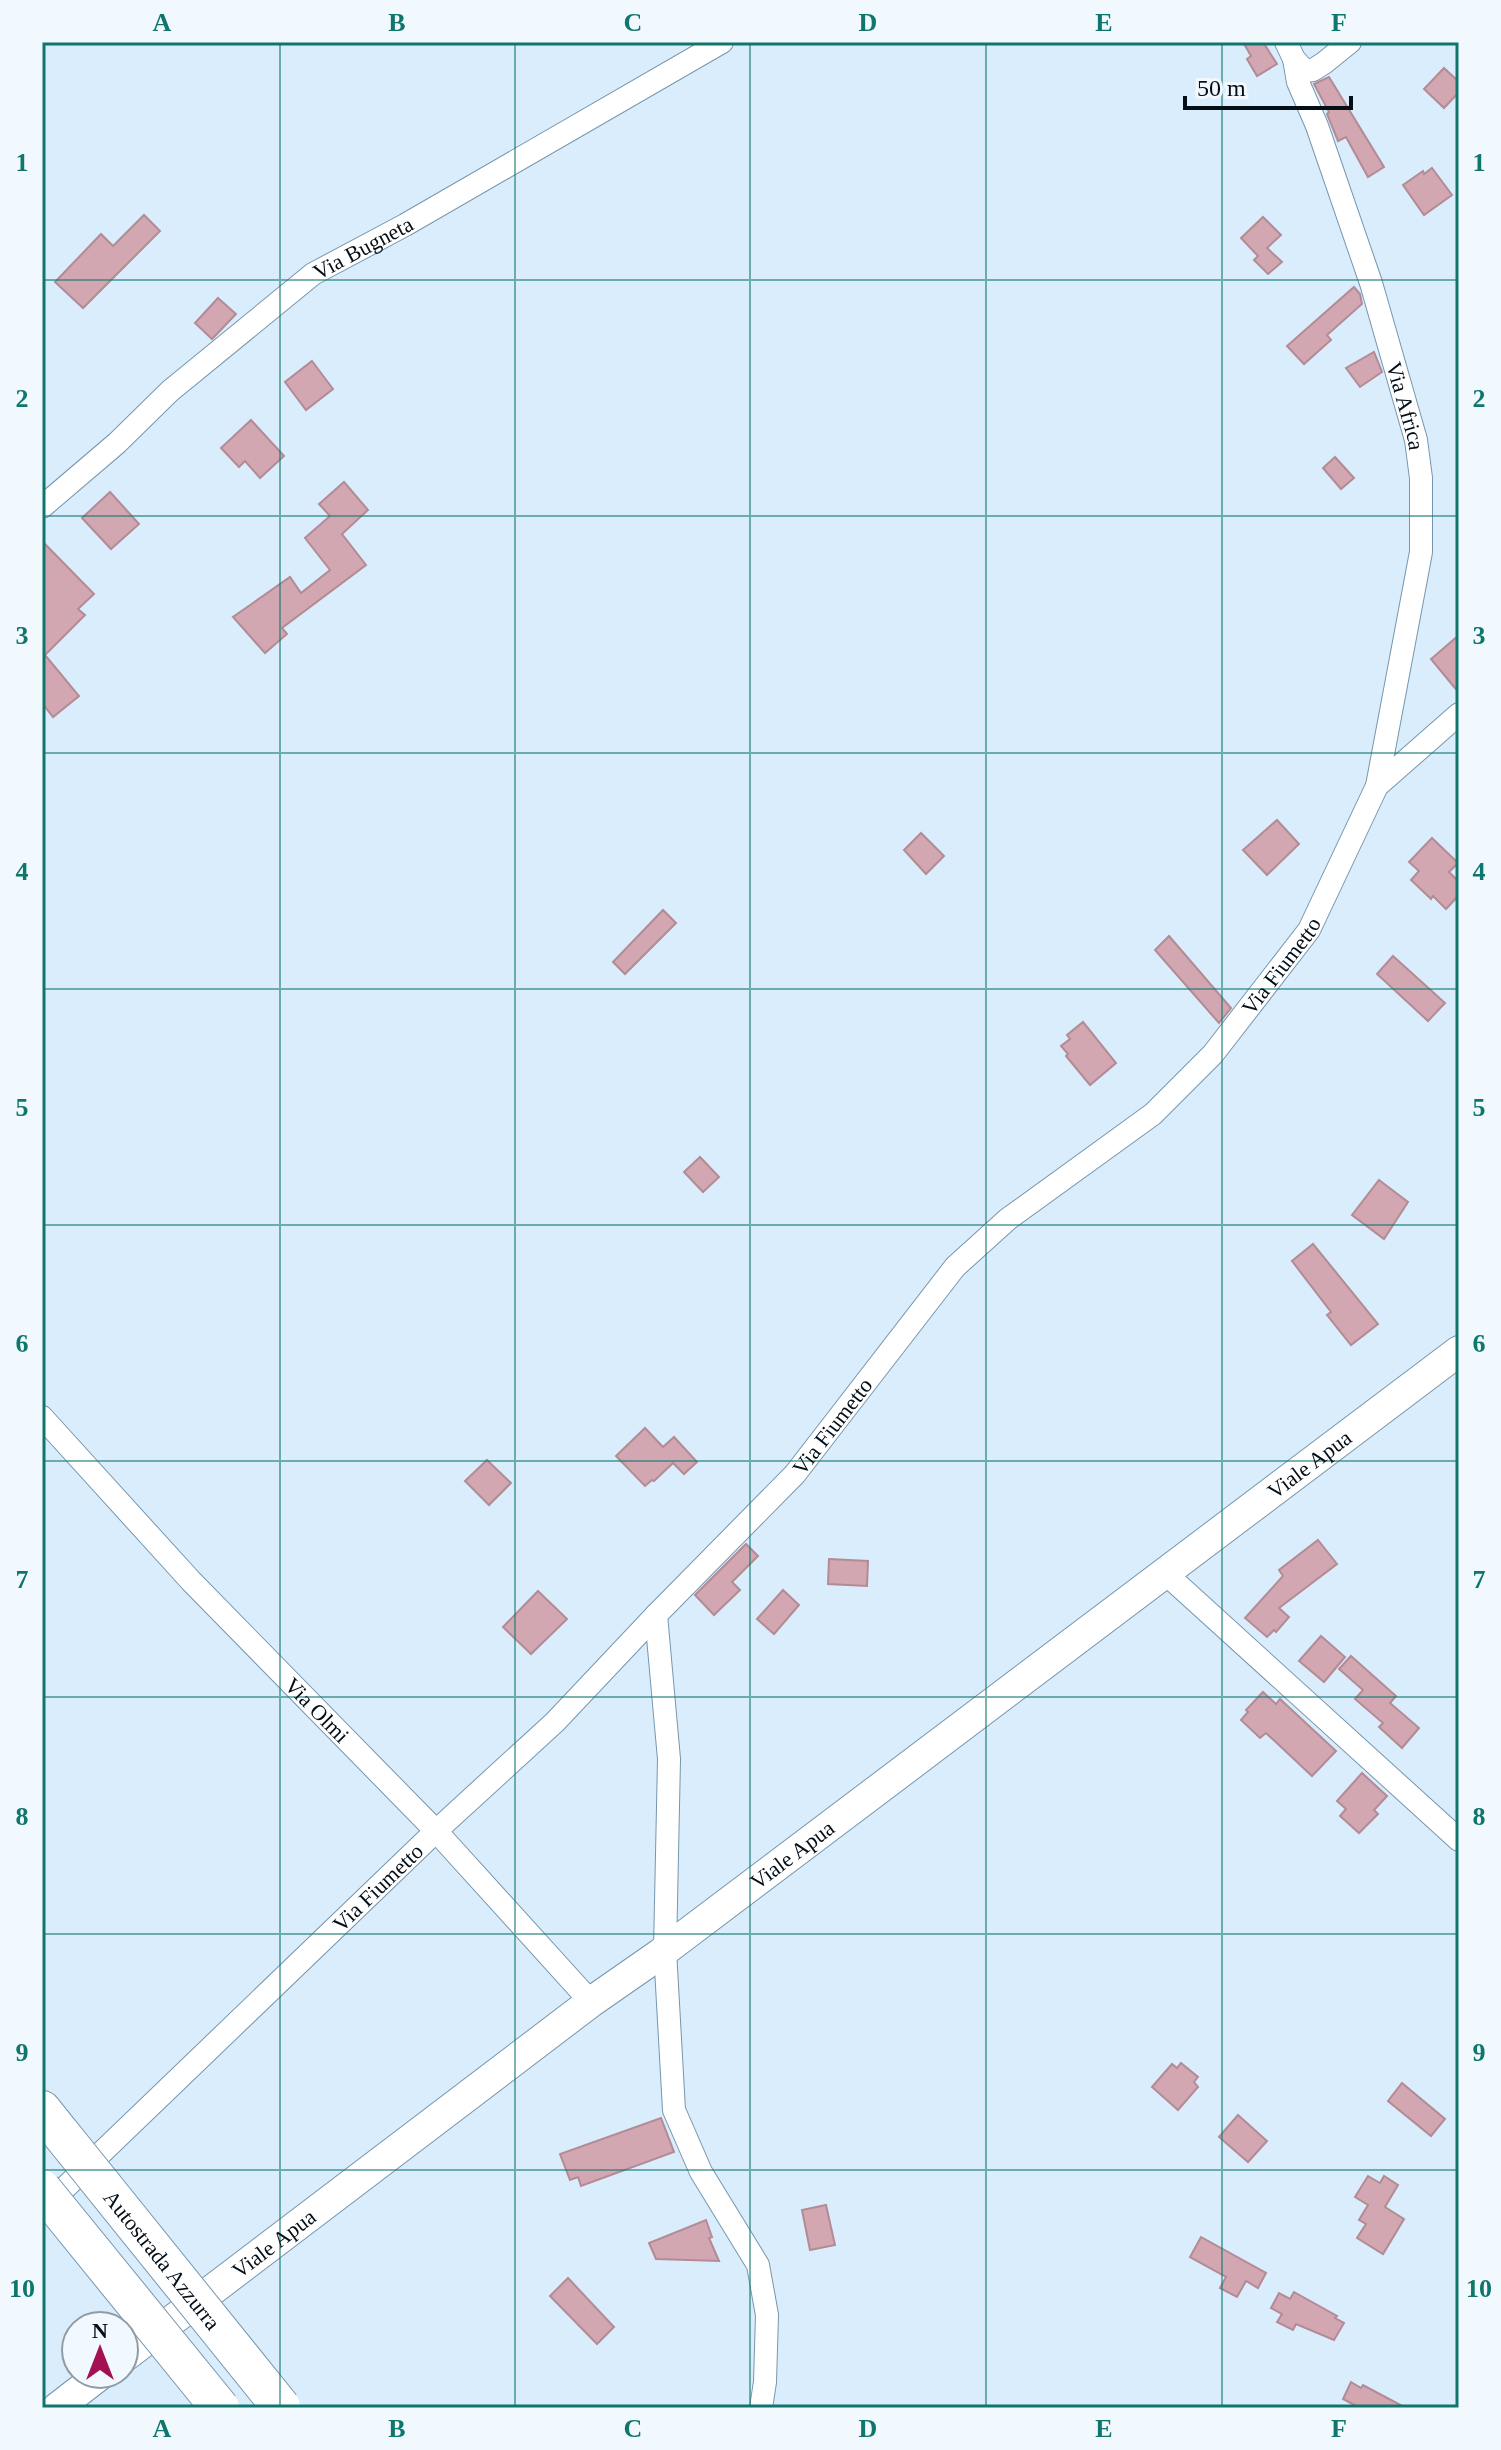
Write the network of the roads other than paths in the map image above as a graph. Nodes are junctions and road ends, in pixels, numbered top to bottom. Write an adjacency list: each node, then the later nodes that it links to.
1 (722, 42): 4 (street, Via Bugneta)
2 (1350, 42): 3 (street)
3 (1290, 50): 6 (street, Via Africa)
4 (42, 507)
5 (1459, 714): 6 (street, Via Fiumetto)
6 (1377, 786): 10 (street, Via Fiumetto)
7 (1459, 1351): 9 (street, Viale Apua)
8 (42, 1417): 11 (street, Via Olmi)
9 (1165, 1573): 12 (street); 13 (street, Viale Apua)
10 (656, 1615): 11 (street, Via Fiumetto); 13 (street)
11 (436, 1831): 14 (street, Via Olmi); 17 (street, Via Fiumetto)
12 (1459, 1840)
13 (665, 1950): 14 (street, Viale Apua); 23 (street)
14 (591, 2002): 18 (street, Viale Apua)
15 (52, 2122): 22 (highway, Autostrada Azzurra, bridge)
16 (42, 2189): 21 (highway, bridge)
17 (42, 2210)
18 (140, 2345)
19 (80, 2390): 20 (street)
20 (57, 2408)
21 (220, 2408)
22 (282, 2408)
23 (761, 2408)

